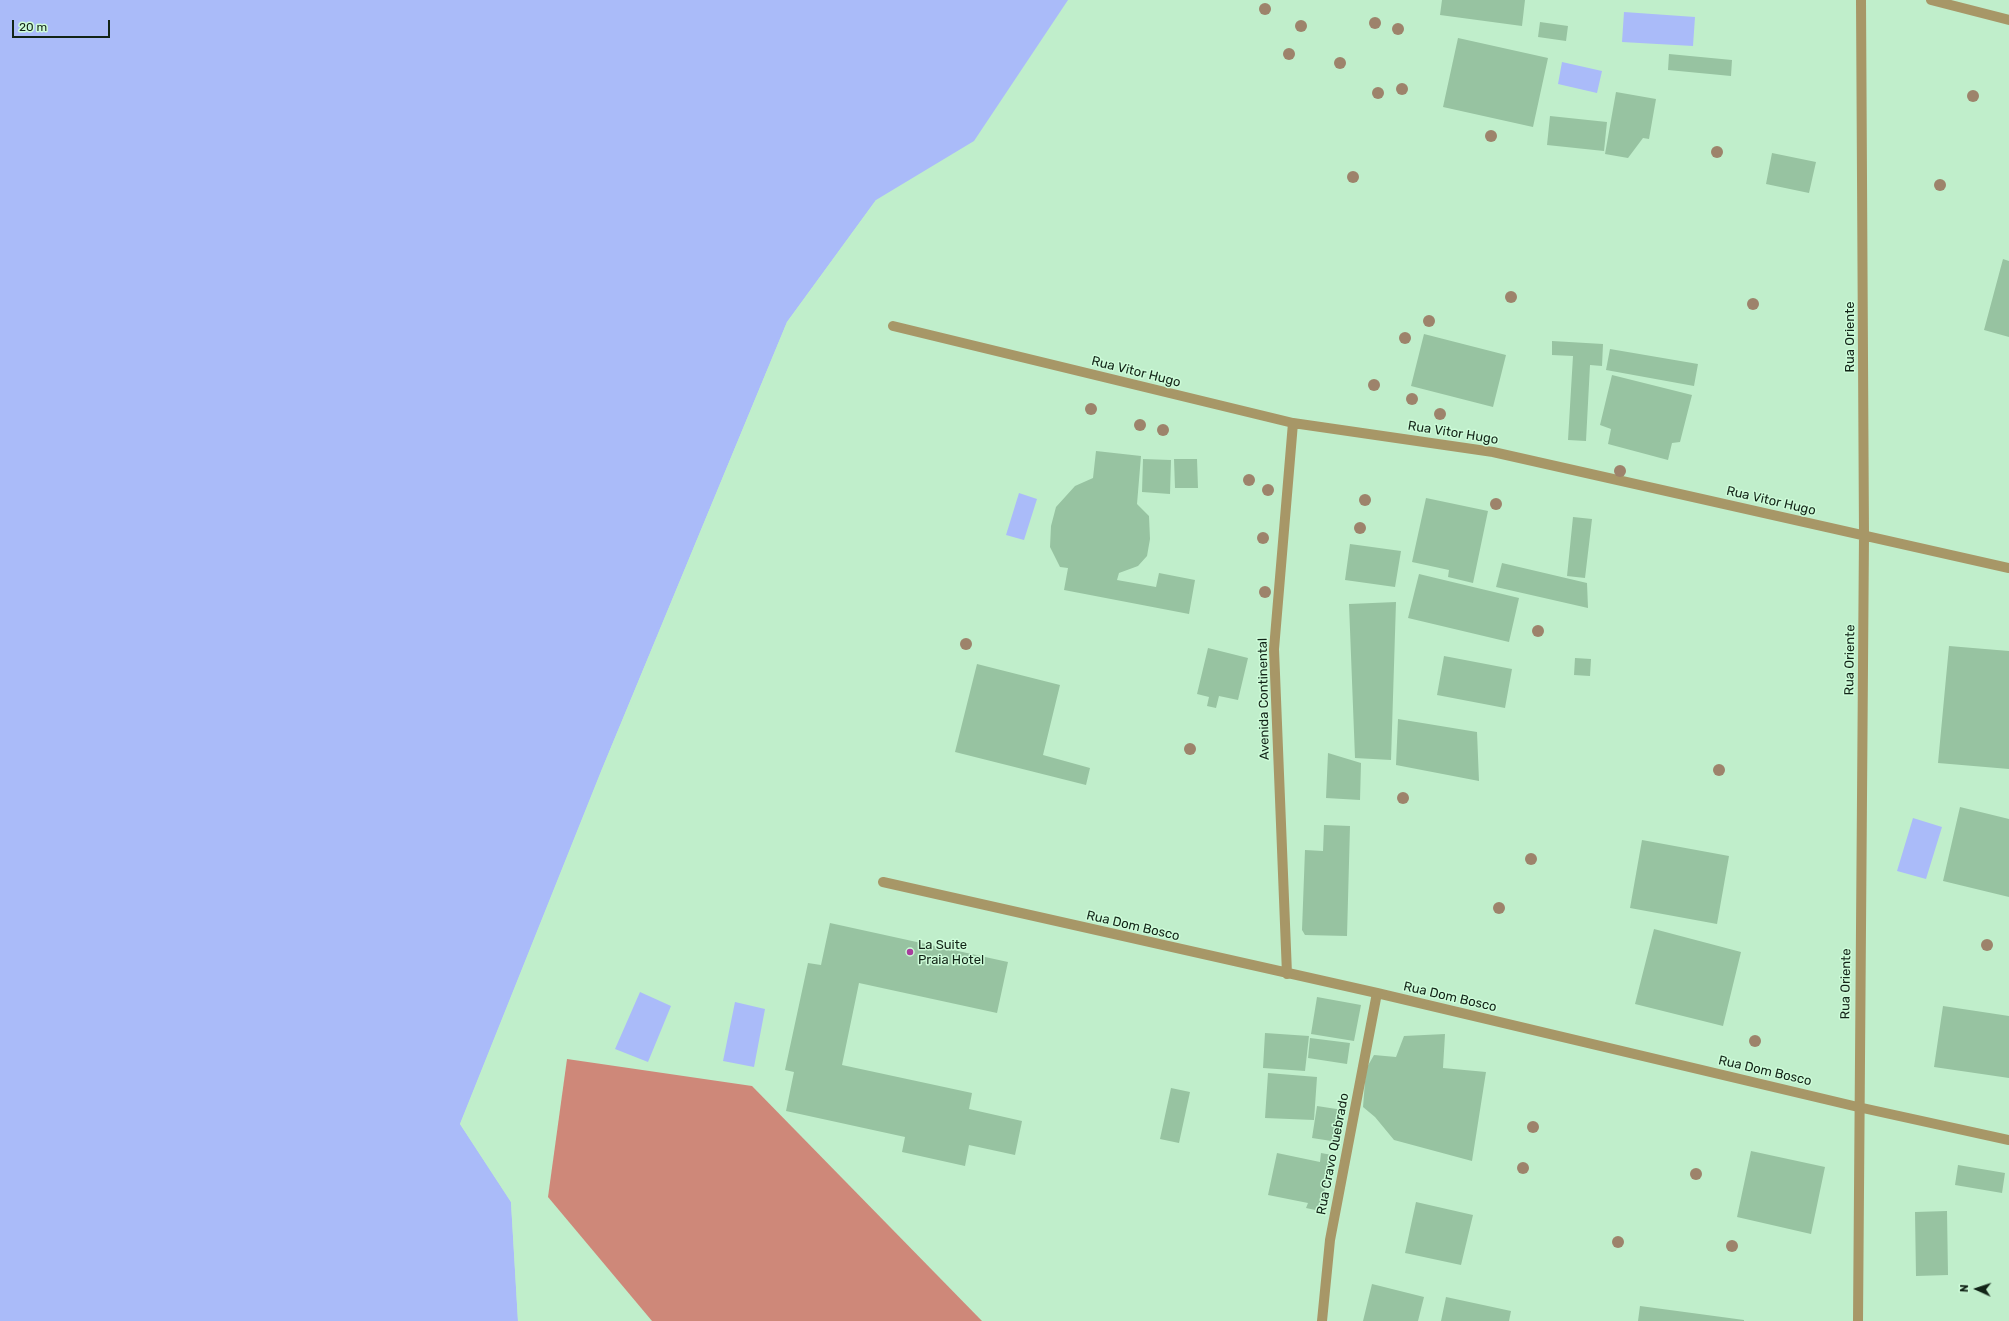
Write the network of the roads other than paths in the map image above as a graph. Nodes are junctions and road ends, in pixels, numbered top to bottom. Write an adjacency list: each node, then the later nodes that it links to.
1 (1861, 0): 6 (street, Rua Oriente)
2 (1931, 0): 3 (street)
3 (2009, 20)
4 (893, 326): 5 (street, Rua Vitor Hugo)
5 (1293, 423): 6 (street, Rua Vitor Hugo); 9 (street, Avenida Continental)
6 (1864, 535): 7 (street, Rua Vitor Hugo); 11 (street, Rua Oriente)
7 (2009, 568)
8 (883, 882): 9 (street, Rua Dom Bosco)
9 (1287, 974): 10 (street, Rua Dom Bosco)
10 (1377, 993): 11 (street, Rua Dom Bosco); 13 (street, Rua Cravo Quebrado)
11 (1858, 1107): 12 (street, Rua Dom Bosco); 14 (street, Rua Oriente)
12 (2009, 1140)
13 (1322, 1321)
14 (1858, 1321)

